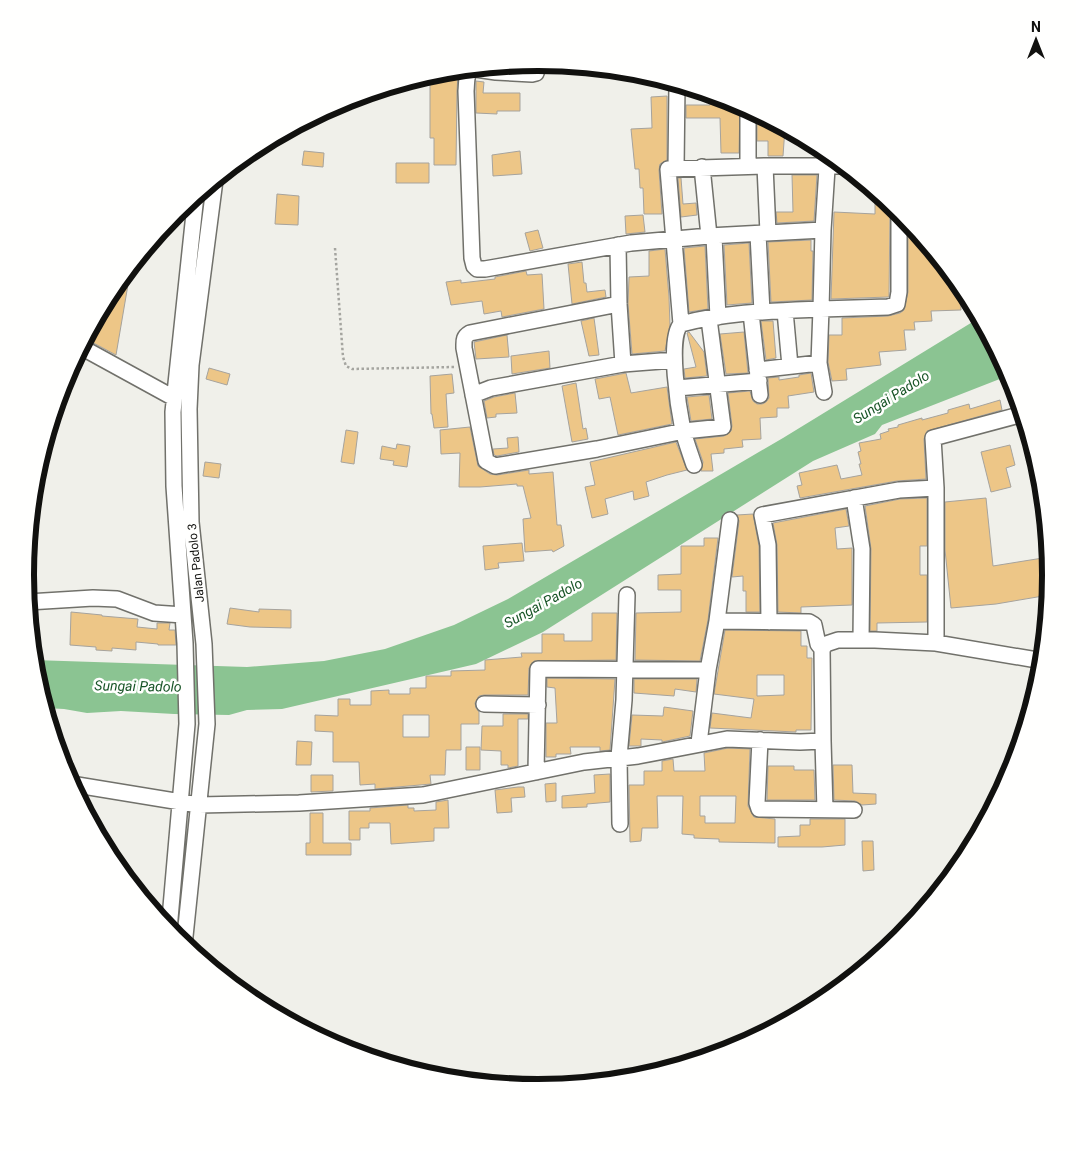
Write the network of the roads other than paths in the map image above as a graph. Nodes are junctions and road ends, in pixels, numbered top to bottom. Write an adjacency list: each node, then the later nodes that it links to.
1 (537, 71): 2 (street)
2 (503, 72)
3 (468, 77): 19 (street)
4 (677, 91): 11 (street)
5 (748, 117): 8 (street)
6 (823, 160): 9 (street)
7 (828, 163): 15 (street)
8 (748, 166): 9 (street); 10 (street)
9 (764, 166): 16 (street)
10 (702, 167): 11 (street); 17 (street)
11 (676, 168): 18 (street)
12 (214, 189): 63 (street, Jalan Padolo 3)
13 (195, 206): 36 (street, Jalan Padolo 3)
14 (899, 223): 21 (street)
15 (823, 230): 16 (street); 21 (street)
16 (763, 234): 17 (street); 23 (street)
17 (711, 236): 18 (street); 24 (street)
18 (673, 239): 19 (street); 25 (street)
19 (618, 245): 20 (street)
20 (619, 304): 28 (street); 35 (street)
21 (821, 309): 22 (street); 29 (street)
22 (785, 311): 23 (street); 30 (street)
23 (757, 312): 24 (street); 31 (street)
24 (713, 318): 25 (street); 32 (street)
25 (681, 324): 27 (street)
26 (87, 351): 36 (street)
27 (674, 360): 28 (street); 33 (street)
28 (623, 364): 35 (street)
29 (819, 364): 30 (street); 34 (street)
30 (790, 366): 31 (street)
31 (759, 382): 32 (street)
32 (718, 384): 33 (street); 38 (street)
33 (677, 388): 38 (street)
34 (824, 392)
35 (474, 395): 38 (street)
36 (174, 398): 45 (street, Jalan Padolo 3)
37 (1016, 416): 40 (street)
38 (684, 431): 39 (street)
39 (694, 464)
40 (936, 488): 41 (street); 49 (street)
41 (854, 498): 47 (street); 48 (street)
42 (730, 520): 46 (street)
43 (627, 595): 52 (street)
44 (35, 602): 45 (street)
45 (183, 615): 62 (street, Jalan Padolo 3)
46 (717, 621): 47 (street); 53 (street)
47 (770, 622): 50 (street)
48 (861, 640): 49 (street); 50 (street)
49 (936, 643): 51 (street)
50 (822, 649): 57 (street)
51 (1035, 661)
52 (625, 670): 53 (street); 55 (street); 59 (street)
53 (708, 670): 58 (street)
54 (484, 704): 55 (street)
55 (538, 705): 60 (street)
56 (760, 740): 57 (street); 58 (street); 64 (street)
57 (823, 741): 64 (street)
58 (699, 743): 59 (street)
59 (619, 757): 60 (street); 66 (street)
60 (536, 772): 63 (street)
61 (80, 785): 62 (street)
62 (180, 802): 63 (street); 67 (street, Jalan Padolo 3)
63 (199, 805): 68 (street, Jalan Padolo 3)
64 (825, 810): 65 (street)
65 (854, 810)
66 (620, 824)
67 (170, 920)
68 (185, 936)

